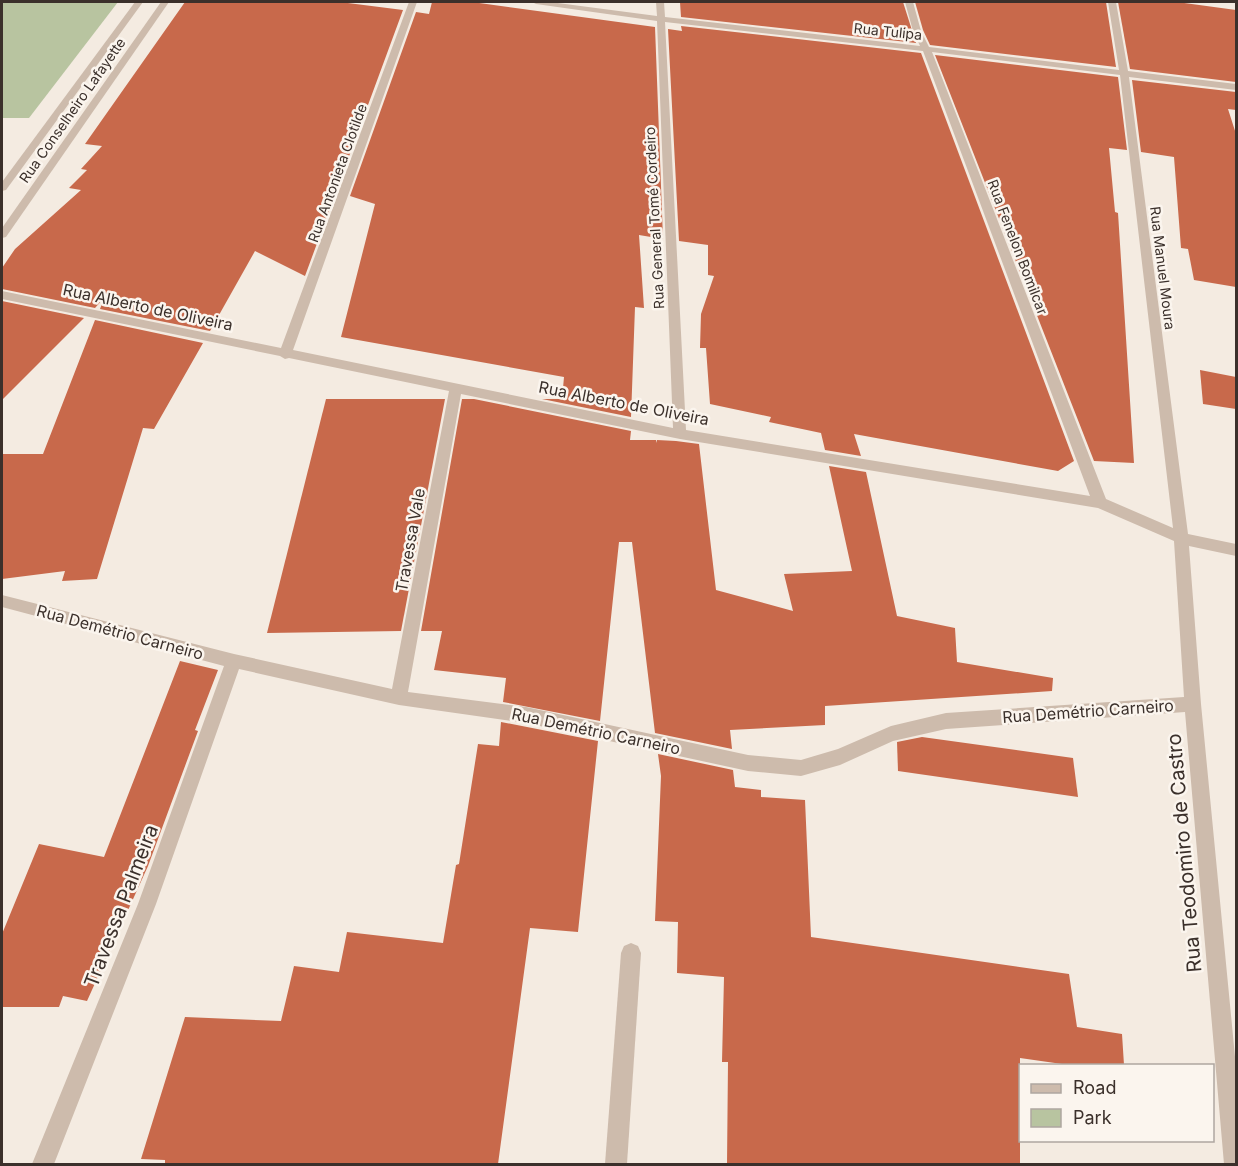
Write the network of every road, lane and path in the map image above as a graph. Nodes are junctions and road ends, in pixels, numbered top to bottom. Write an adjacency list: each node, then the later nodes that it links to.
1 (140, 2): 12 (street, Rua Conselheiro Lafayette)
2 (165, 2): 13 (street, Rua Conselheiro Lafayette)
3 (413, 2): 15 (street, Rua Antonieta Clotilde)
4 (537, 2): 8 (street, Rua Tulipa)
5 (660, 2): 8 (street, Rua General Tomé Cordeiro)
6 (909, 2): 9 (street, Rua Fenelon Bomilcar)
7 (1112, 2): 10 (street, Rua Manuel Moura)
8 (659, 19): 9 (street, Rua Tulipa); 17 (street, Rua General Tomé Cordeiro)
9 (926, 49): 10 (street, Rua Tulipa); 18 (street, Rua Fenelon Bomilcar)
10 (1124, 73): 11 (street, Rua Tulipa); 19 (street, Rua Manuel Moura)
11 (1236, 87)
12 (2, 188)
13 (2, 235)
14 (2, 295): 15 (street, Rua Alberto de Oliveira)
15 (285, 355): 16 (street, Rua Alberto de Oliveira)
16 (456, 388): 17 (street, Rua Alberto de Oliveira); 23 (street, Travessa Vale)
17 (680, 434): 18 (street, Rua Alberto de Oliveira)
18 (1100, 503): 19 (street, Rua Alberto de Oliveira)
19 (1181, 538): 20 (street, Rua Alberto de Oliveira); 24 (street, Rua Teodomiro de Castro)
20 (1236, 550)
21 (2, 601): 22 (street, Rua Demétrio Carneiro)
22 (234, 662): 23 (street, Rua Demétrio Carneiro); 26 (street, Travessa Palmeira)
23 (399, 698): 24 (street, Rua Demétrio Carneiro)
24 (1192, 704): 28 (street, Rua Teodomiro de Castro)
25 (631, 952): 27 (street)
26 (43, 1164)
27 (616, 1164)
28 (1235, 1164)

